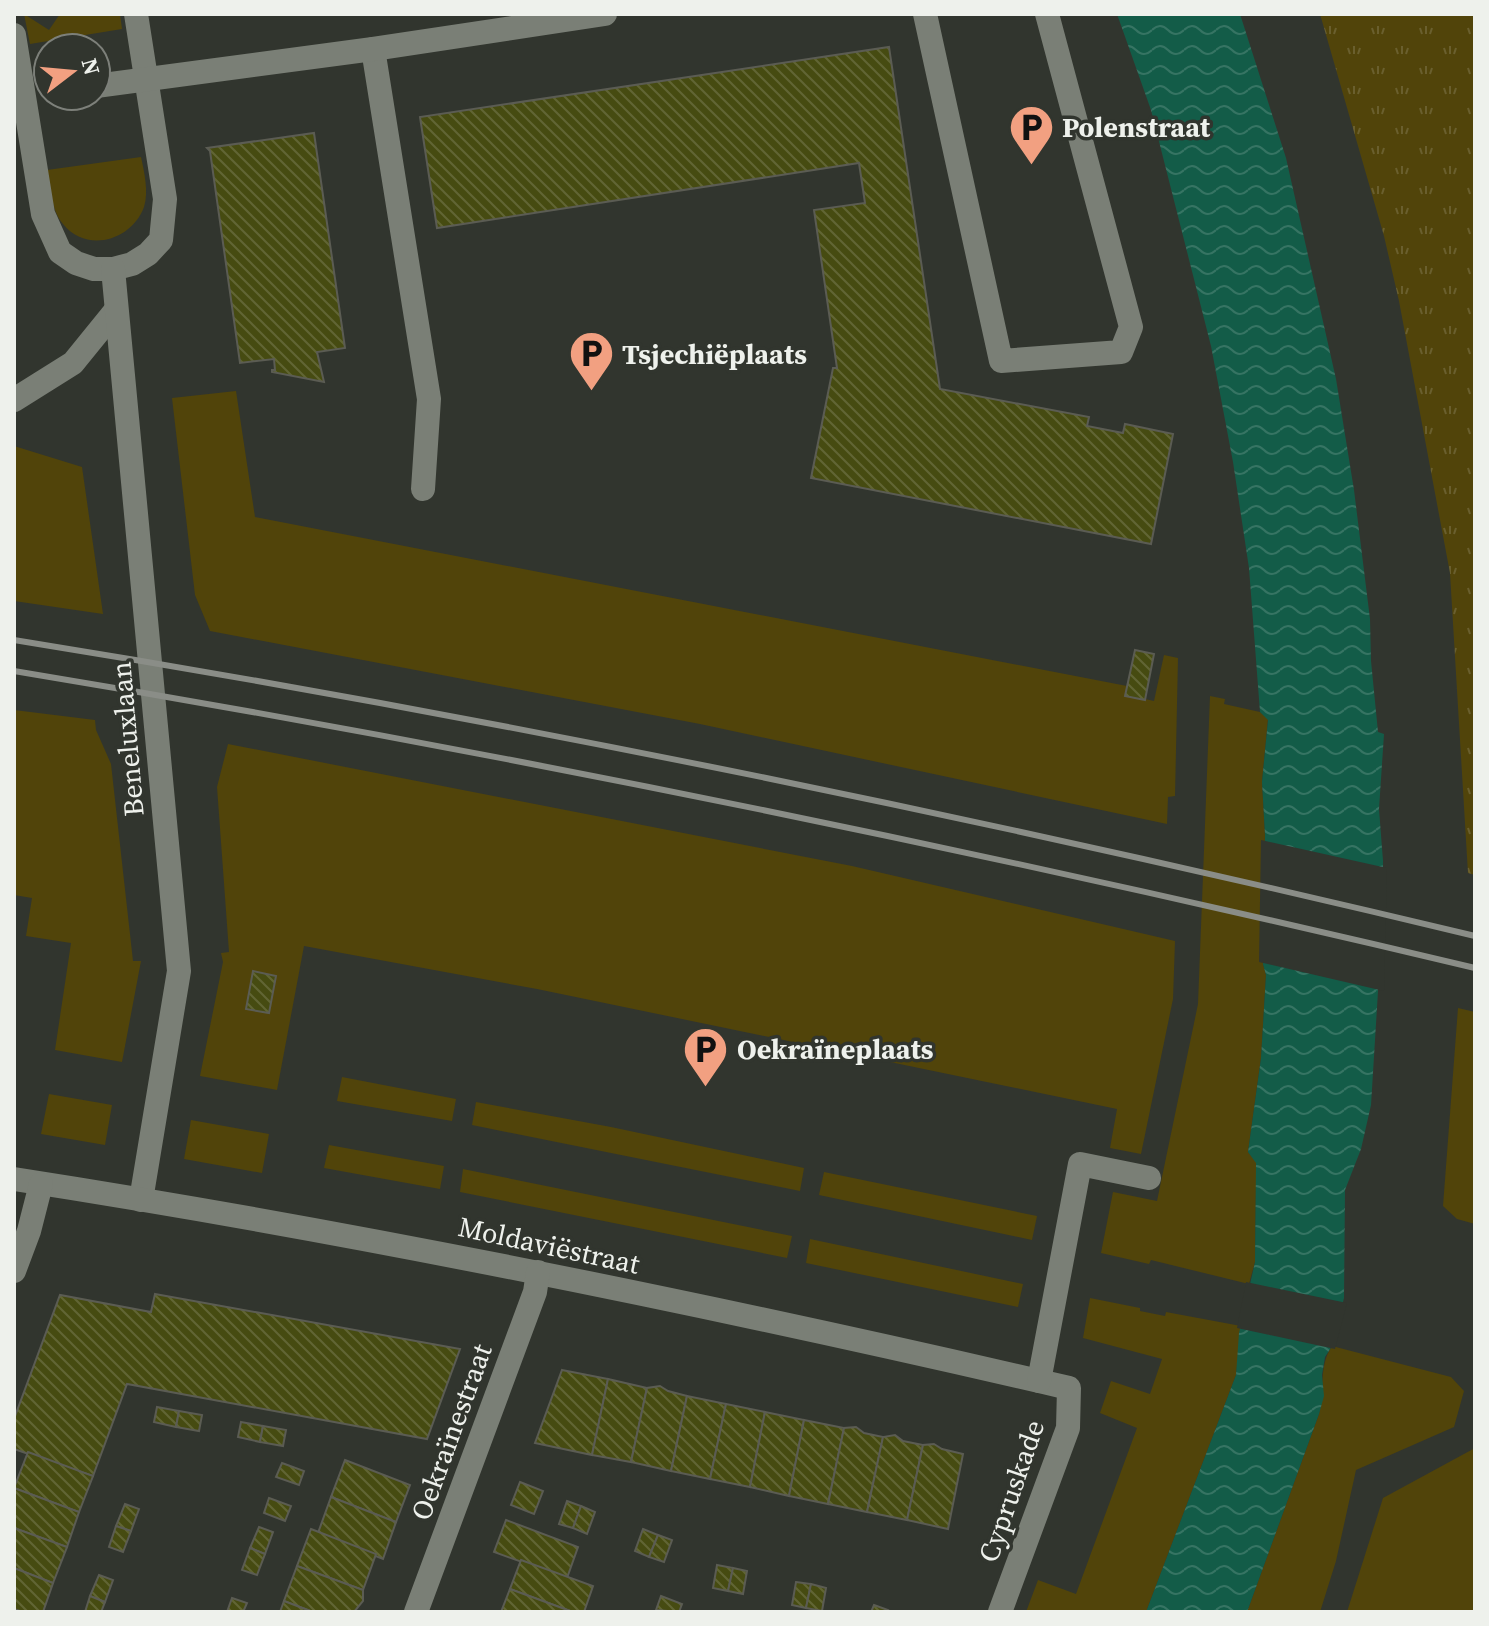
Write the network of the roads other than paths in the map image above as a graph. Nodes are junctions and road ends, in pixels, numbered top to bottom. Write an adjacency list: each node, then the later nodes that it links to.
1 (136, 14): 7 (street)
2 (605, 14): 6 (street)
3 (925, 14): 4 (street)
4 (1047, 14)
5 (14, 35): 8 (street)
6 (373, 49): 7 (street); 14 (street)
7 (147, 78): 9 (street); 11 (street)
8 (32, 81)
9 (112, 83)
10 (38, 112): 11 (street)
11 (113, 269): 12 (street, Beneluxlaan)
12 (116, 310): 13 (street); 18 (street, Beneluxlaan)
13 (14, 400)
14 (423, 489)
15 (1149, 1178): 21 (street)
16 (14, 1179): 17 (street, Moldaviëstraat)
17 (41, 1184): 18 (street, Moldaviëstraat); 19 (street)
18 (141, 1200): 20 (street, Moldaviëstraat)
19 (14, 1271)
20 (538, 1272): 21 (street, Moldaviëstraat); 23 (street, Oekraïnestraat)
21 (1039, 1381): 22 (street, Moldaviëstraat)
22 (1069, 1388): 24 (street, Cypruskade)
23 (416, 1612)
24 (1000, 1612)

